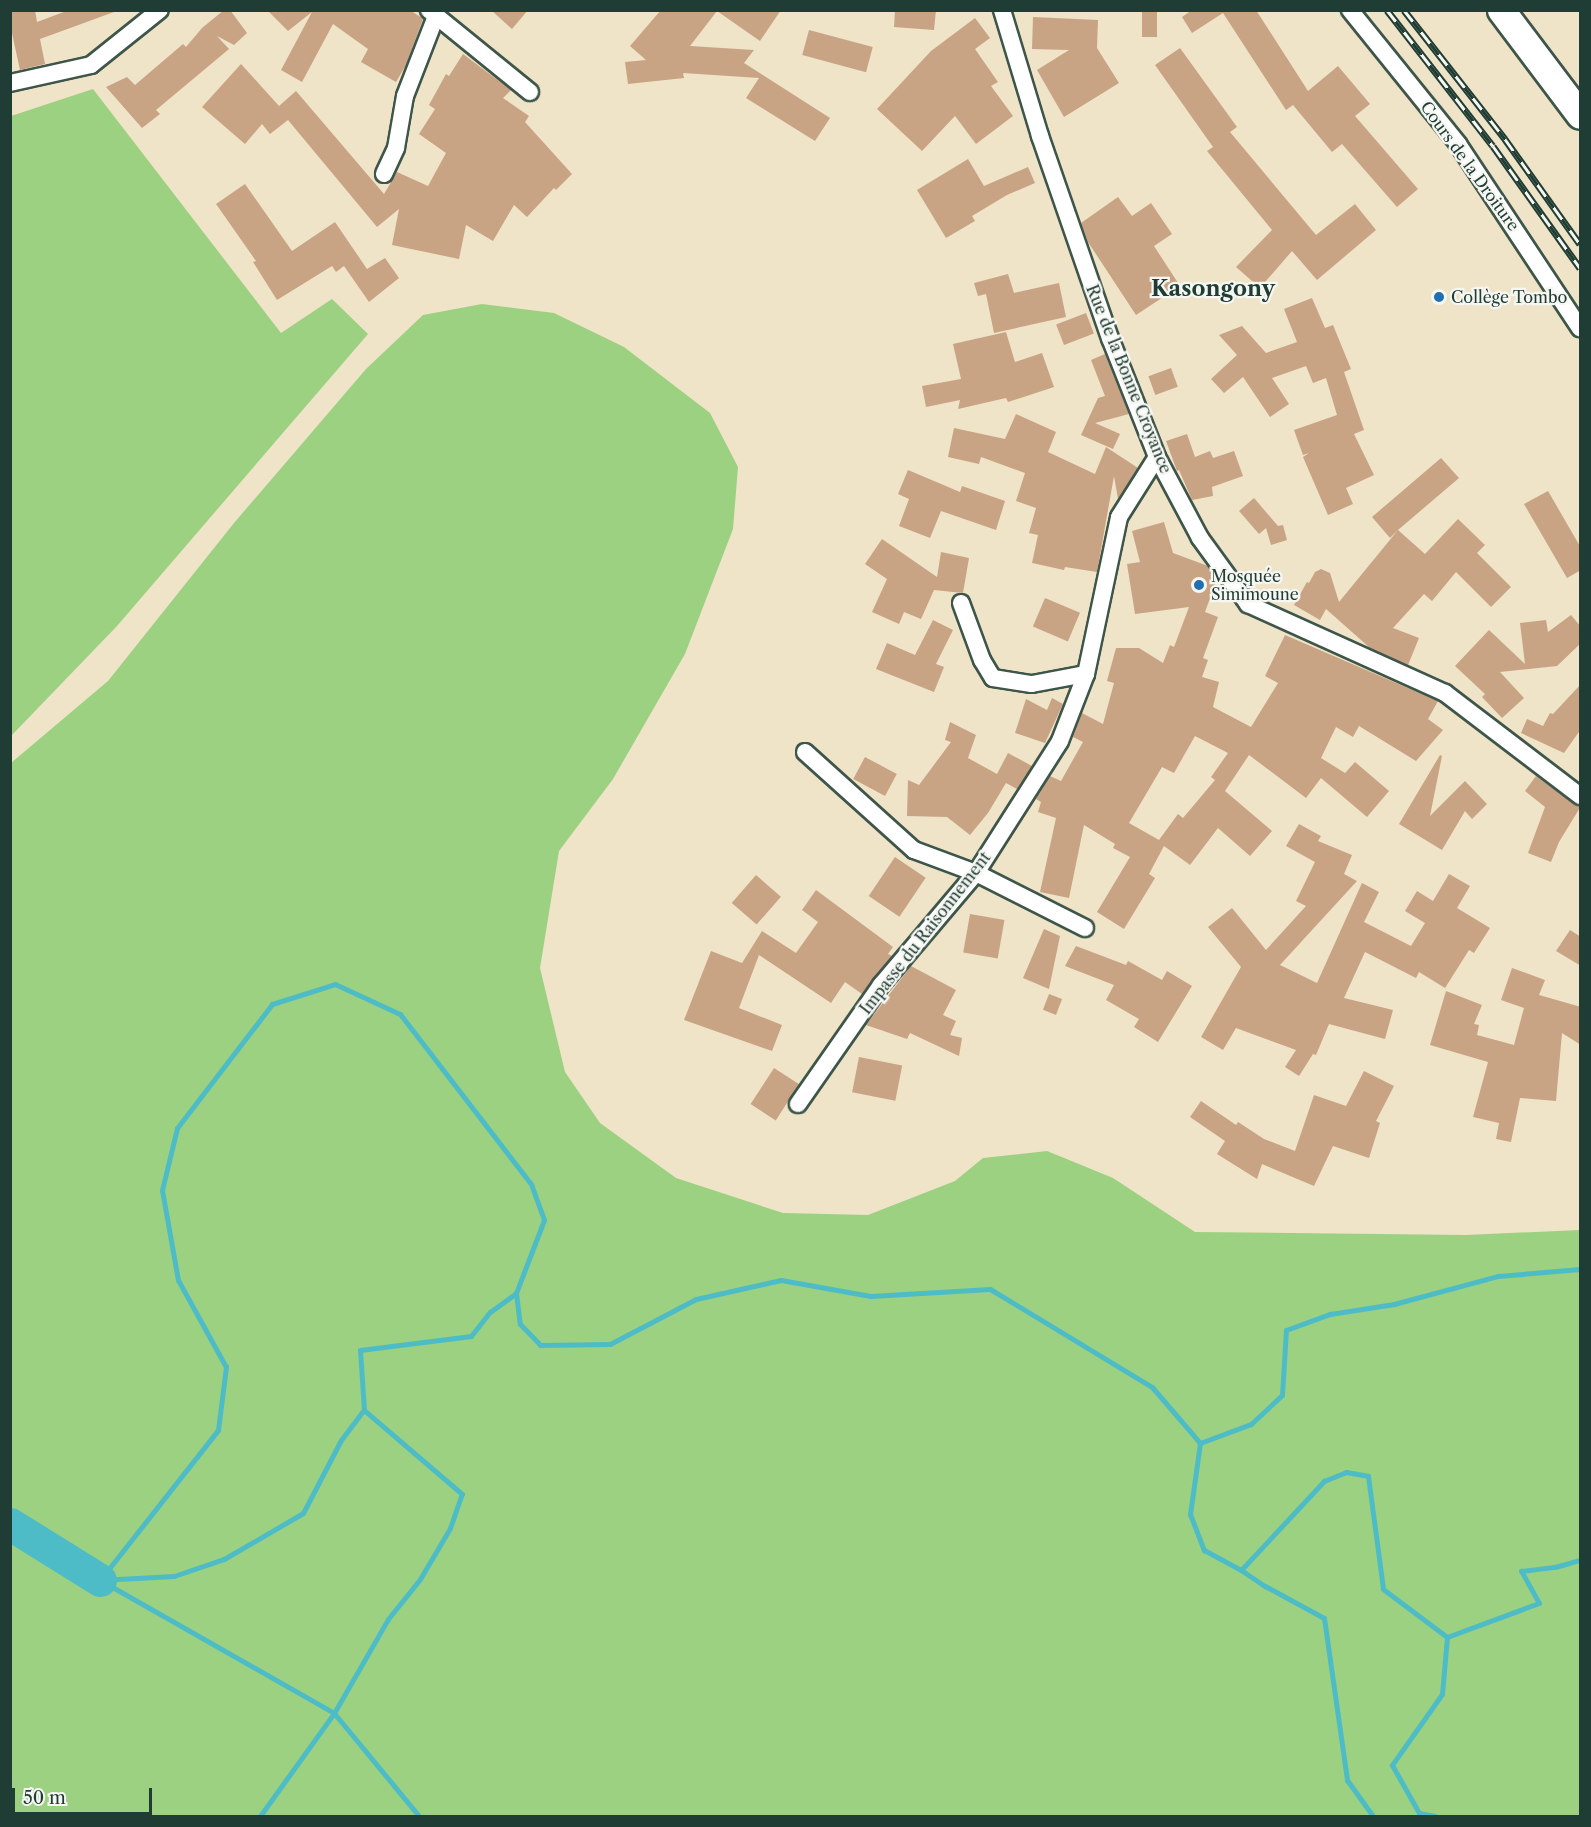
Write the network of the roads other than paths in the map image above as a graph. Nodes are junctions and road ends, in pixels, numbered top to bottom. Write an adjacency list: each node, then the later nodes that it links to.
1 (160, 10): 6 (street)
2 (1002, 10): 11 (street, Rue de la Bonne Croyance)
3 (1350, 10): 10 (street, Cours de la Droiture)
4 (1501, 10): 8 (main road)
5 (432, 13): 7 (street); 9 (street)
6 (10, 83)
7 (530, 93)
8 (1581, 114)
9 (384, 174)
10 (1581, 328)
11 (1157, 457): 13 (street, Impasse du Raisonnement); 15 (street, Rue de la Bonne Croyance)
12 (961, 603): 13 (street)
13 (1086, 674): 16 (street, Impasse du Raisonnement)
14 (806, 752): 16 (street)
15 (1581, 796)
16 (976, 873): 17 (street); 18 (street, Impasse du Raisonnement)
17 (1085, 928)
18 (798, 1104)

